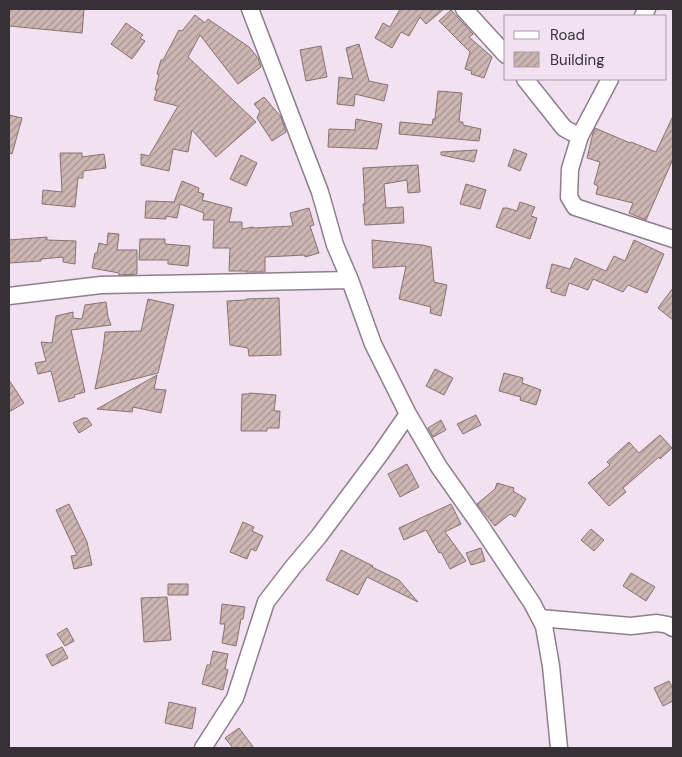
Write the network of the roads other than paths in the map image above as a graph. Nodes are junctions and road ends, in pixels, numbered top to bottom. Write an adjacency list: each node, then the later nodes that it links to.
1 (250, 9): 8 (street)
2 (464, 9): 3 (street)
3 (504, 53)
4 (526, 80): 6 (street)
5 (609, 80): 6 (street)
6 (580, 136): 7 (street)
7 (673, 239)
8 (350, 280): 9 (street); 10 (street)
9 (9, 296)
10 (408, 414): 11 (street); 13 (street)
11 (540, 618): 12 (street); 14 (street)
12 (673, 628)
13 (203, 748)
14 (559, 748)

